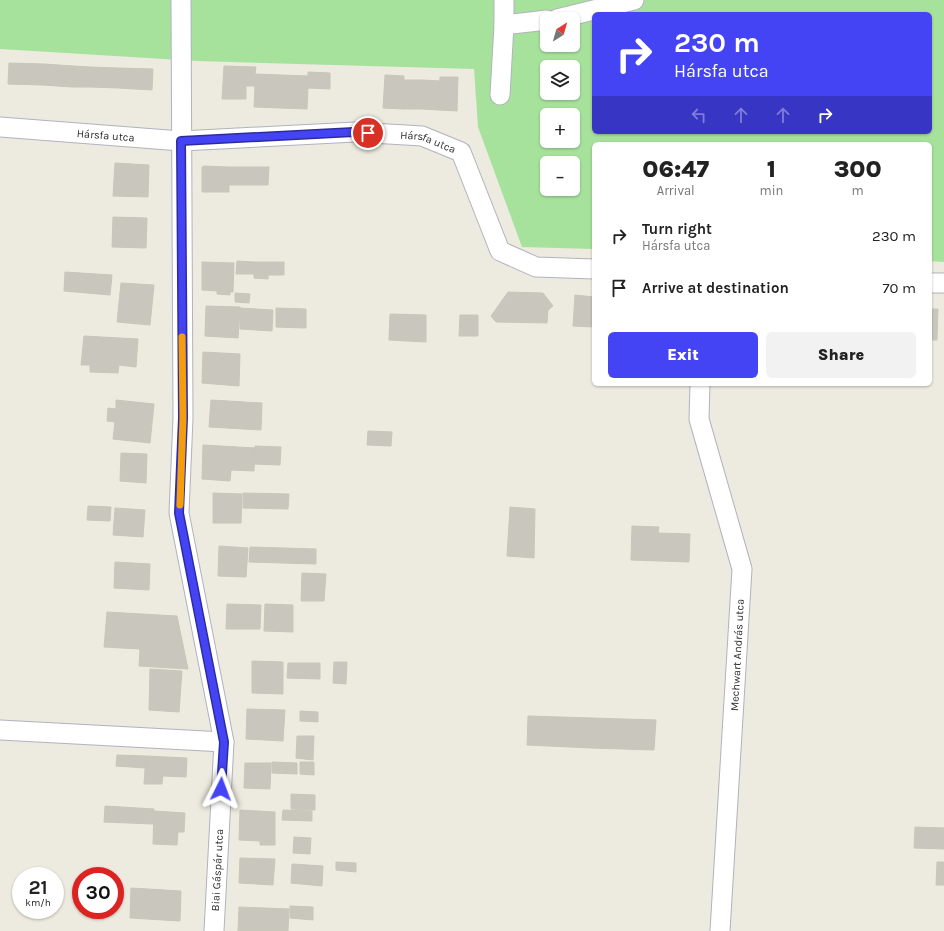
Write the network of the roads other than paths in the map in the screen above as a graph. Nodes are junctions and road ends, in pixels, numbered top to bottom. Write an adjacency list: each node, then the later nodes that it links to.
1 (181, 0): 9 (street, Biai Gáspár utca)
2 (504, 0): 6 (street)
3 (634, 0): 4 (street)
4 (580, 13)
5 (540, 21): 6 (street)
6 (504, 25): 7 (street)
7 (500, 95)
8 (0, 127): 9 (street, Hársfa utca)
9 (181, 141): 10 (street, Hársfa utca); 15 (street, Biai Gáspár utca)
10 (592, 269)
11 (932, 283): 12 (street)
12 (944, 283)
13 (700, 386): 17 (street, Mechwart András utca)
14 (0, 730): 15 (street)
15 (224, 742): 16 (street, Biai Gáspár utca)
16 (214, 931)
17 (720, 931)

